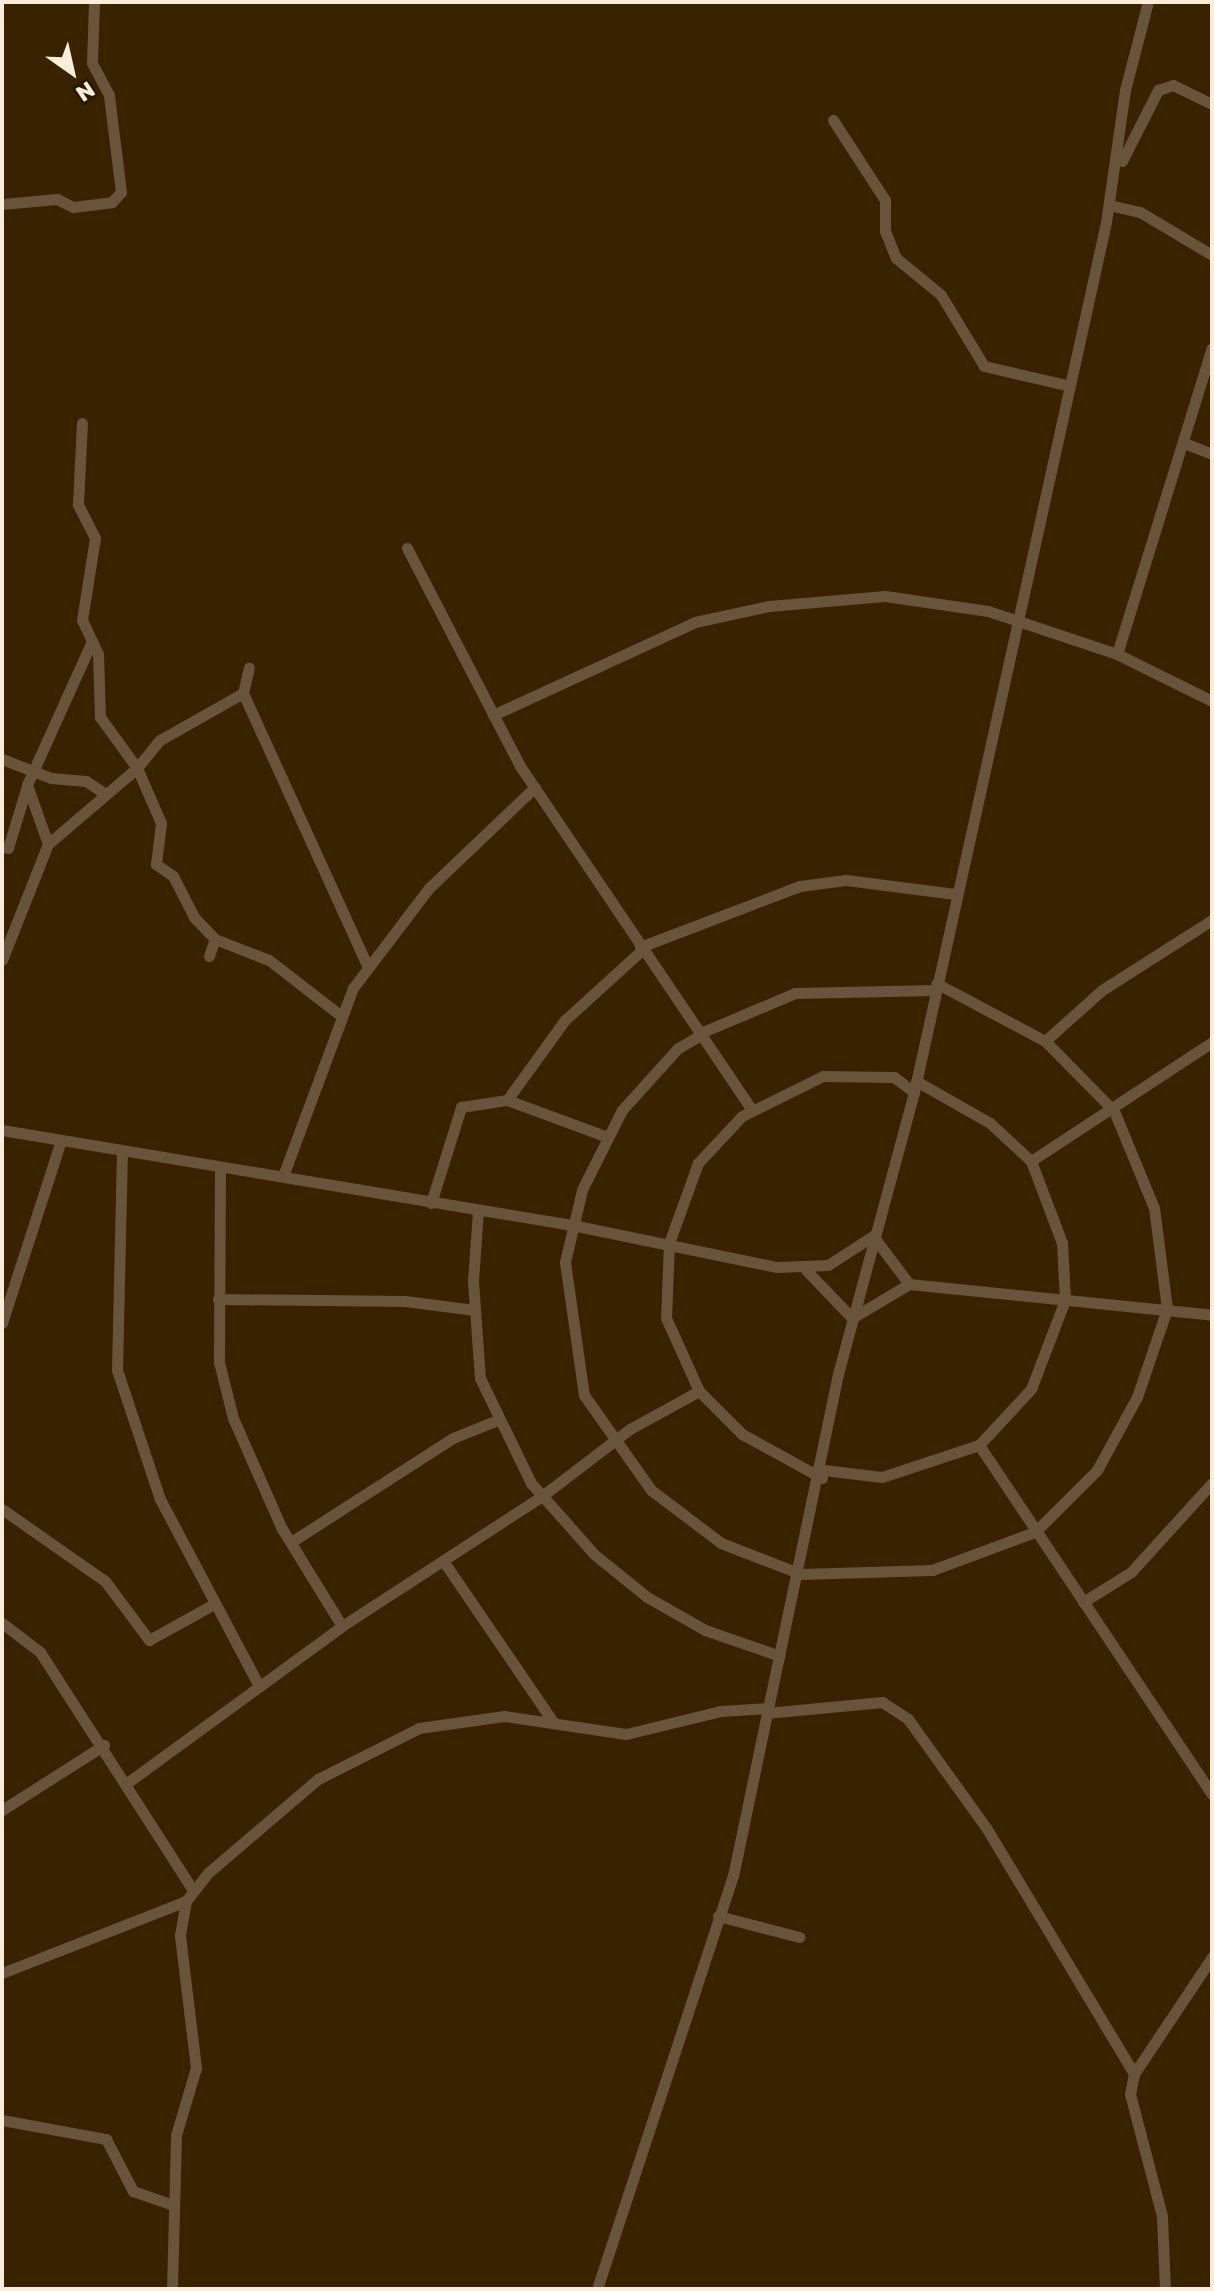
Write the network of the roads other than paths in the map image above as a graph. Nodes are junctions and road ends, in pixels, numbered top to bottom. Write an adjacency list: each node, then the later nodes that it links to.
1 (94, 2): 6 (street)
2 (1148, 2): 5 (street)
3 (1212, 104): 5 (street)
4 (833, 120): 10 (street)
5 (1117, 173): 7 (street)
6 (2, 204)
7 (1109, 205): 8 (street); 10 (street)
8 (1212, 255)
9 (1212, 348): 12 (street)
10 (1066, 385): 15 (street)
11 (82, 423): 16 (street)
12 (1184, 443): 13 (street); 17 (street)
13 (1212, 454)
14 (407, 548): 21 (street)
15 (1013, 624): 17 (street); 21 (street); 30 (street)
16 (92, 641): 23 (street); 24 (street)
17 (1117, 654): 20 (street)
18 (249, 668): 19 (street)
19 (243, 693): 23 (street); 36 (street)
20 (1212, 701)
21 (493, 715): 26 (street)
22 (2, 759): 24 (street)
23 (137, 768): 27 (street); 32 (street)
24 (35, 773): 25 (street); 27 (street)
25 (27, 785): 28 (street); 29 (street)
26 (535, 787): 33 (street); 36 (street)
27 (105, 794): 28 (street)
28 (48, 844): 35 (street)
29 (2, 847)
30 (955, 894): 33 (street); 37 (street)
31 (1212, 920): 40 (street)
32 (215, 939): 34 (street); 38 (street)
33 (641, 948): 39 (street); 43 (street)
34 (209, 956)
35 (2, 960)
36 (368, 967): 38 (street)
37 (936, 986): 39 (street); 40 (street); 42 (street)
38 (340, 1015): 52 (street)
39 (698, 1035): 44 (street); 47 (street)
40 (1045, 1041): 45 (street)
41 (1212, 1042): 45 (street)
42 (915, 1086): 44 (street); 50 (street); 56 (street)
43 (507, 1100): 47 (street); 53 (street)
44 (752, 1110): 57 (street)
45 (1114, 1111): 50 (street); 62 (street)
46 (4, 1129): 48 (street)
47 (605, 1136): 55 (street)
48 (61, 1140): 49 (street); 66 (street)
49 (122, 1150): 51 (street); 80 (street)
50 (1031, 1161): 61 (street)
51 (220, 1167): 52 (street); 60 (street)
52 (283, 1176): 53 (street)
53 (431, 1203): 54 (street)
54 (478, 1211): 55 (street); 63 (street)
55 (572, 1225): 57 (street); 69 (street)
56 (873, 1236): 58 (street); 59 (street); 65 (street)
57 (669, 1243): 58 (street); 67 (street)
58 (806, 1270): 65 (street)
59 (909, 1284): 61 (street); 65 (street)
60 (218, 1299): 63 (street); 76 (street)
61 (1065, 1300): 62 (street); 70 (street)
62 (1167, 1309): 64 (street); 75 (street)
63 (474, 1310): 68 (street)
64 (1212, 1315)
65 (852, 1318): 71 (street)
66 (2, 1323)
67 (699, 1391): 69 (street); 71 (street)
68 (495, 1421): 73 (street); 76 (street)
69 (612, 1443): 73 (street); 78 (street)
70 (979, 1445): 71 (street); 75 (street)
71 (823, 1474): 78 (street)
72 (1212, 1483): 79 (street)
73 (542, 1496): 77 (street); 83 (street)
74 (2, 1509): 80 (street)
75 (1035, 1532): 78 (street); 79 (street)
76 (291, 1542): 82 (street)
77 (444, 1562): 82 (street); 86 (street)
78 (801, 1574): 83 (street)
79 (1083, 1602): 89 (street)
80 (214, 1604): 84 (street)
81 (2, 1623): 87 (street)
82 (342, 1626): 84 (street)
83 (780, 1656): 85 (street)
84 (259, 1686): 88 (street)
85 (767, 1710): 86 (street); 93 (street); 97 (street)
86 (554, 1723): 91 (street)
87 (104, 1745): 88 (street); 90 (street)
88 (127, 1783): 91 (street)
89 (1212, 1794)
90 (2, 1810)
91 (193, 1890): 92 (street)
92 (186, 1901): 96 (street); 99 (street)
93 (718, 1916): 94 (street); 101 (street)
94 (799, 1937)
95 (1212, 1957): 97 (street)
96 (2, 1973)
97 (1134, 2074): 102 (street)
98 (2, 2120): 99 (street)
99 (173, 2205): 100 (street)
100 (172, 2289)
101 (597, 2289)
102 (1165, 2289)

